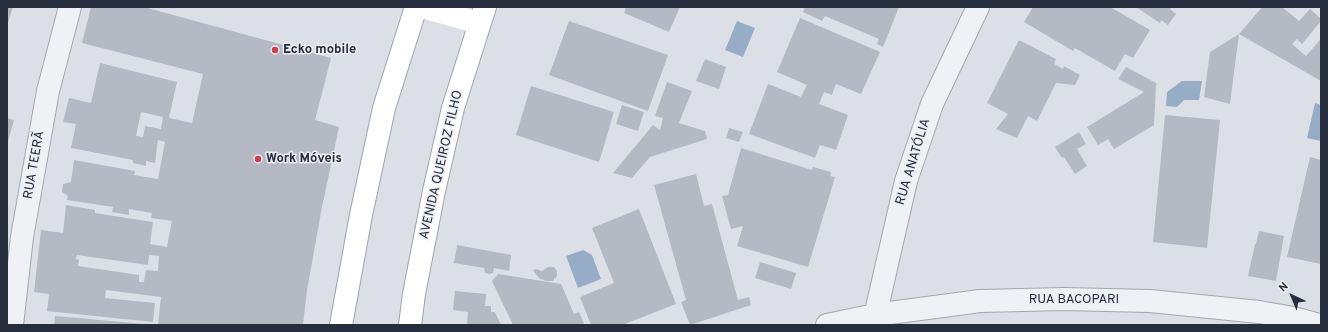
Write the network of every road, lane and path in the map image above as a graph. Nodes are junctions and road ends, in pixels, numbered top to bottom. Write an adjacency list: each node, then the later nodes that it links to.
1 (70, 7): 8 (street, RUA TEERÃ)
2 (416, 7): 9 (main road)
3 (422, 7): 5 (main road)
4 (978, 7): 6 (street, RUA ANATÓLIA)
5 (482, 15): 10 (main road, AVENIDA QUEIROZ FILHO)
6 (874, 320): 7 (street, RUA BACOPARI); 11 (street, RUA BACOPARI)
7 (1294, 321): 12 (street, RUA BACOPARI)
8 (12, 325)
9 (341, 325)
10 (410, 325)
11 (827, 325)
12 (1320, 325)

